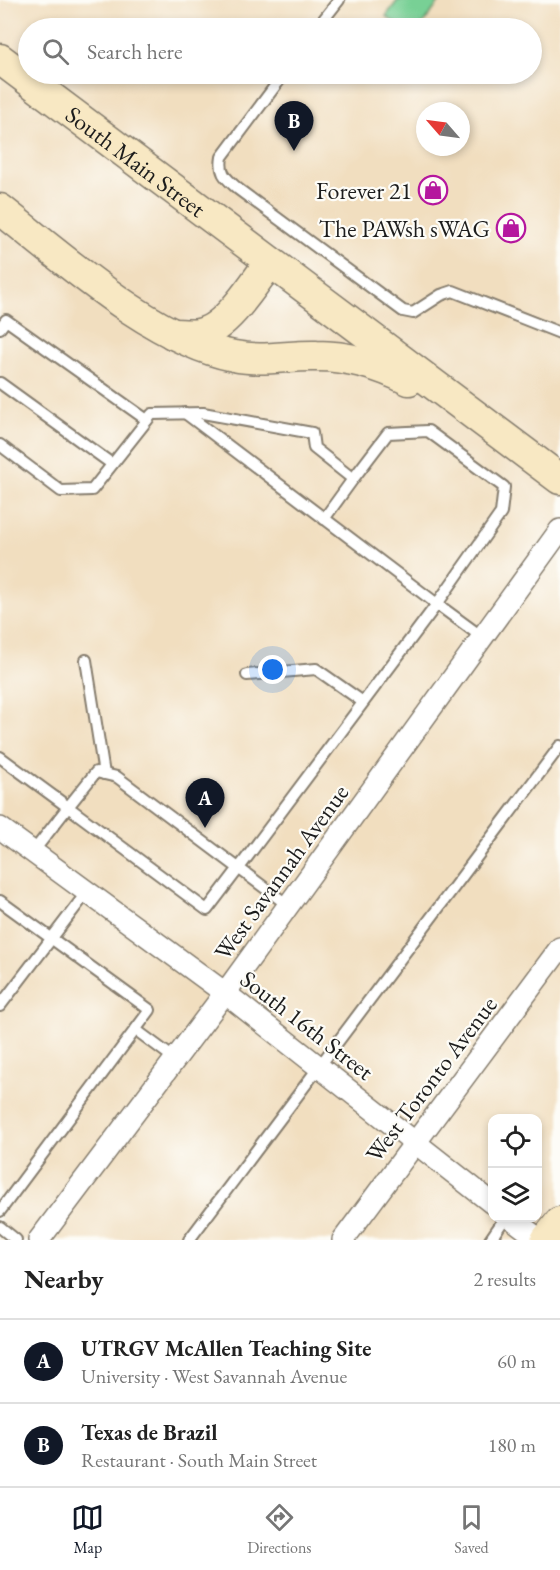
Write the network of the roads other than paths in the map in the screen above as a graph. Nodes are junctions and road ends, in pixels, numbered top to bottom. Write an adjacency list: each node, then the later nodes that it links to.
1 (339, 0): 2 (lane)
2 (325, 18)
3 (0, 59): 4 (street, South Main Street)
4 (18, 73)
5 (33, 84): 8 (street, South Main Street)
6 (276, 84): 10 (lane)
7 (0, 209): 11 (street, South Main Street)
8 (270, 262): 11 (street); 13 (street, South Main Street)
9 (0, 328): 15 (lane)
10 (560, 333)
11 (173, 334): 13 (street, South Main Street)
12 (0, 383): 17 (lane)
13 (465, 408): 19 (street, South Main Street)
14 (185, 413): 15 (lane); 18 (lane); 20 (lane)
15 (147, 420): 17 (lane)
16 (0, 445): 17 (lane)
17 (112, 464)
18 (353, 479): 20 (lane); 22 (lane)
19 (560, 479)
20 (324, 519): 22 (lane)
21 (560, 530): 23 (street, West Savannah Avenue)
22 (437, 604): 23 (lane); 26 (lane)
23 (482, 637): 36 (street, West Savannah Avenue)
24 (86, 660): 29 (lane)
25 (247, 675): 26 (lane)
26 (363, 702): 33 (lane)
27 (560, 746): 43 (lane)
28 (0, 757): 30 (lane)
29 (104, 774): 30 (lane); 33 (lane)
30 (68, 807): 32 (lane); 33 (lane)
31 (0, 828): 32 (street, South 16th Street)
32 (33, 852): 34 (street, South 16th Street)
33 (239, 868): 36 (lane)
34 (87, 892): 37 (lane); 39 (street, South 16th Street)
35 (0, 901): 37 (lane)
36 (289, 906): 39 (street, West Savannah Avenue)
37 (51, 939): 40 (lane); 41 (lane)
38 (560, 948): 44 (street, West Toronto Avenue)
39 (225, 993): 42 (street, West Savannah Avenue); 43 (street, South 16th Street)
40 (0, 1006)
41 (136, 1030): 42 (lane); 46 (lane)
42 (175, 1059): 52 (street, West Savannah Avenue)
43 (318, 1067): 44 (street, South 16th Street); 53 (lane)
44 (416, 1143): 45 (street, South 16th Street); 54 (street, West Toronto Avenue)
45 (488, 1200)
46 (0, 1211)
47 (503, 1222): 55 (lane)
48 (517, 1222): 56 (street)
49 (560, 1222): 57 (street)
50 (0, 1227): 51 (lane)
51 (16, 1240)
52 (39, 1240)
53 (189, 1240)
54 (343, 1240)
55 (490, 1240)
56 (540, 1240)
57 (546, 1240)

